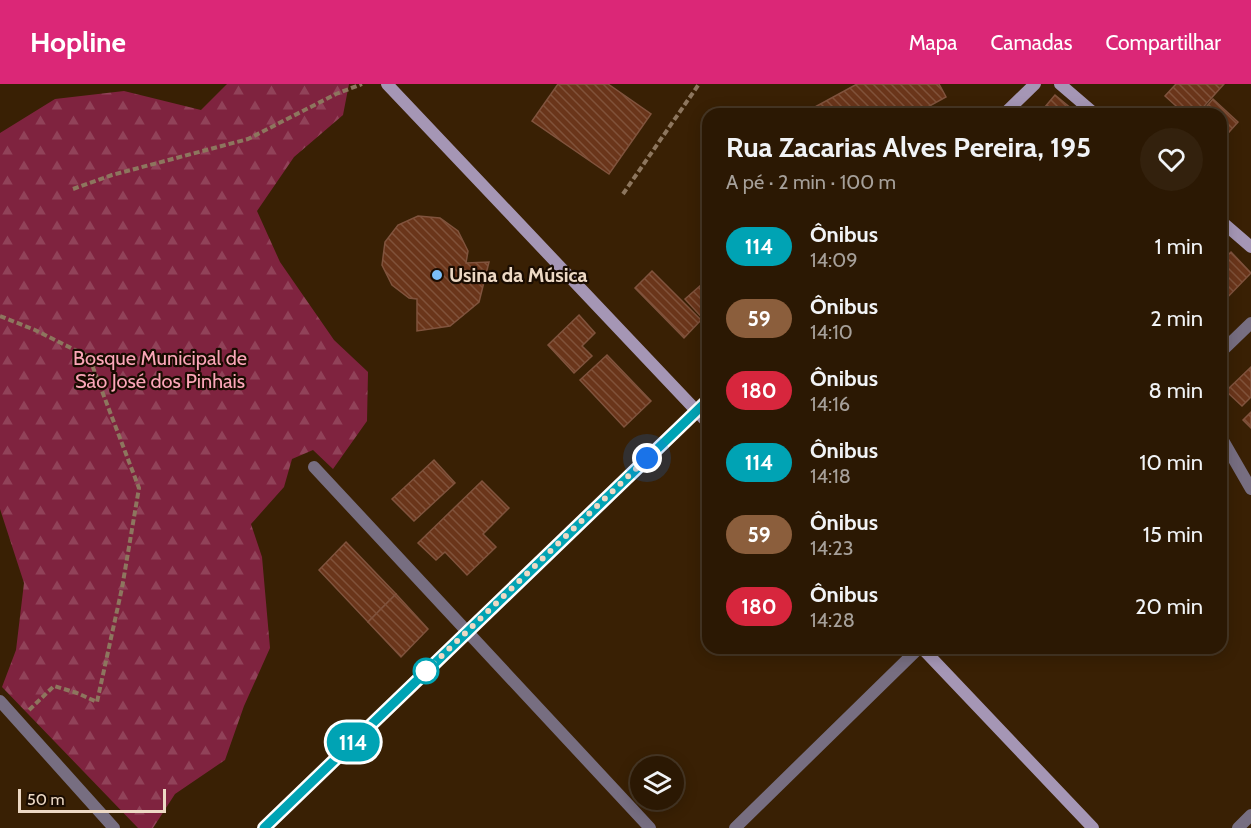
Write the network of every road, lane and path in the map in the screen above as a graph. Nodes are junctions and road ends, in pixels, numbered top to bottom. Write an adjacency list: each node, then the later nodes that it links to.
1 (362, 84): 8 (path)
2 (387, 84): 16 (main road)
3 (699, 84): 9 (path)
4 (1035, 84): 6 (main road)
5 (1060, 84): 7 (main road)
6 (1010, 108)
7 (1088, 108)
8 (73, 189)
9 (622, 194)
10 (1227, 226): 11 (main road)
11 (1251, 247)
12 (0, 316): 25 (path)
13 (1251, 323): 14 (street)
14 (1227, 346)
15 (702, 406): 16 (main road)
16 (697, 411): 17 (main road); 21 (main road)
17 (702, 416)
18 (1227, 447): 20 (street)
19 (314, 467): 21 (street)
20 (1251, 489)
21 (467, 632): 28 (main road); 29 (street)
22 (914, 654): 30 (street)
23 (926, 654): 31 (main road)
24 (0, 701): 25 (street)
25 (18, 721): 27 (street)
26 (1251, 815): 32 (street)
27 (114, 828)
28 (264, 828)
29 (650, 828)
30 (735, 828)
31 (1093, 828)
32 (1238, 828)

